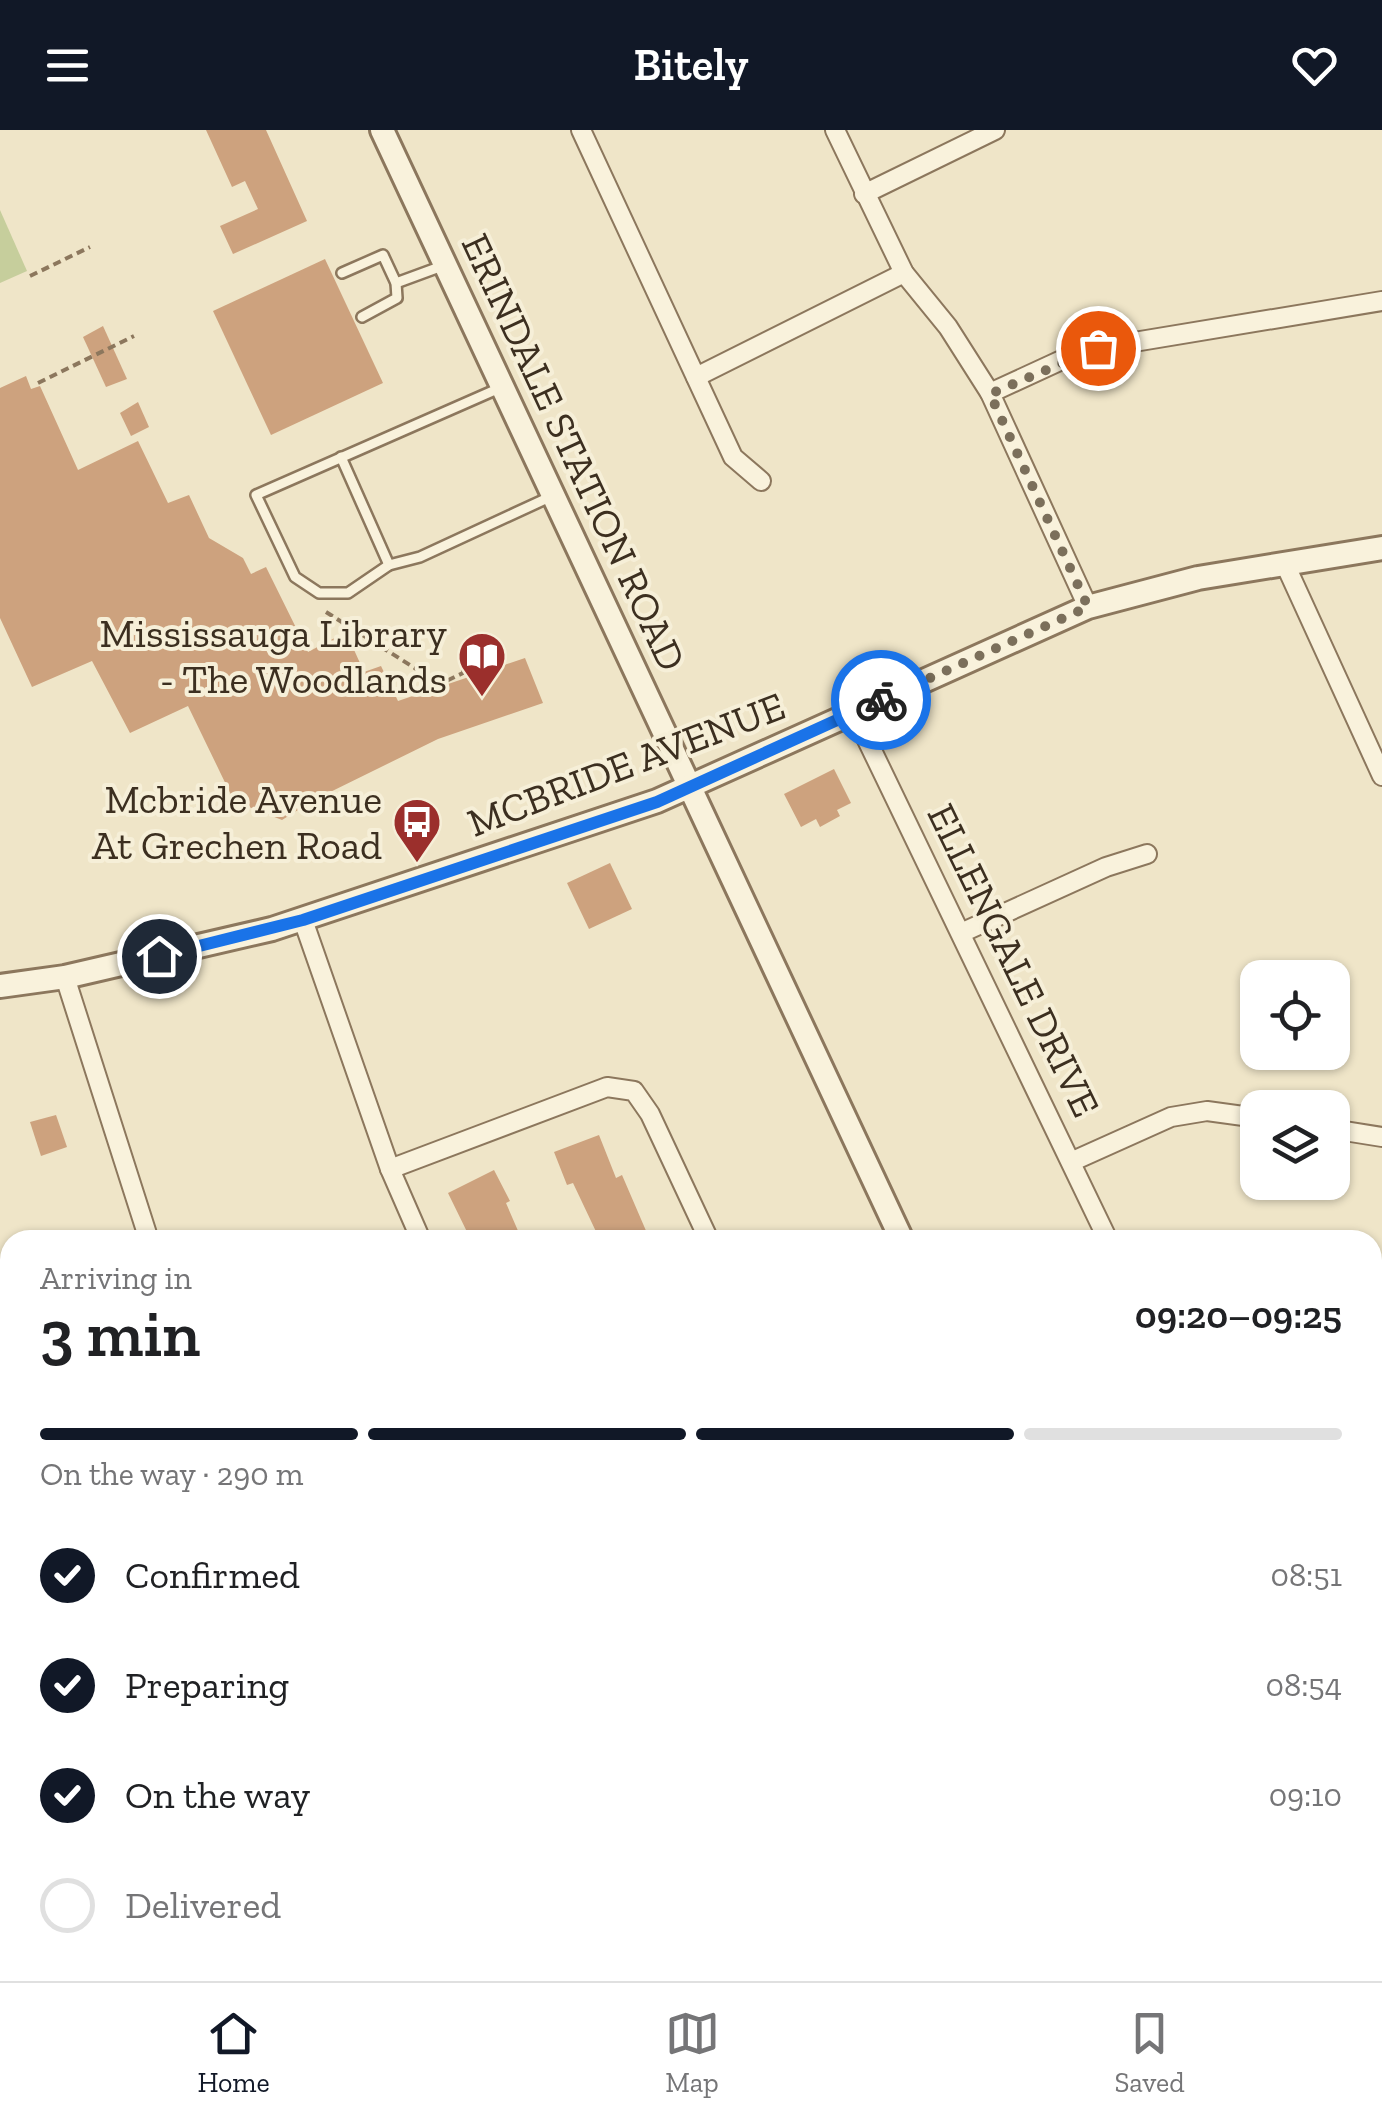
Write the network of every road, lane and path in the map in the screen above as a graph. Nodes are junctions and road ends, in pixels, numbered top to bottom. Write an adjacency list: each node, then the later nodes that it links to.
1 (382, 130): 7 (street, ERINDALE STATION ROAD)
2 (581, 130): 15 (street)
3 (835, 130): 5 (street)
4 (995, 130): 5 (street)
5 (864, 194): 9 (street)
6 (90, 247): 10 (path)
7 (446, 264): 11 (lane); 17 (street, ERINDALE STATION ROAD)
8 (342, 272): 11 (lane)
9 (904, 274): 15 (street); 18 (street)
10 (30, 276)
11 (396, 284): 13 (lane)
12 (1382, 301): 18 (street)
13 (362, 317)
14 (134, 336): 16 (path)
15 (696, 376): 20 (street)
16 (38, 383)
17 (503, 387): 19 (lane); 21 (street, ERINDALE STATION ROAD)
18 (990, 394): 25 (street)
19 (341, 457): 24 (lane); 24 (lane)
20 (762, 481)
21 (554, 495): 24 (lane); 30 (street, ERINDALE STATION ROAD)
22 (1382, 548): 23 (street, MCBRIDE AVENUE)
23 (1285, 564): 25 (street, MCBRIDE AVENUE); 29 (street)
24 (388, 565)
25 (1088, 607): 28 (street, MCBRIDE AVENUE)
26 (326, 612): 27 (path)
27 (466, 653)
28 (854, 713): 30 (street, MCBRIDE AVENUE); 33 (street, ELLENGALE DRIVE)
29 (1382, 776)
30 (689, 787): 32 (street, MCBRIDE AVENUE); 44 (street, ERINDALE STATION ROAD)
31 (1147, 854): 33 (street)
32 (303, 920): 34 (street, MCBRIDE AVENUE); 40 (street)
33 (961, 933): 39 (street, ELLENGALE DRIVE)
34 (65, 977): 35 (street, MCBRIDE AVENUE); 41 (street)
35 (0, 986)
36 (1240, 1116): 39 (street)
37 (1350, 1133): 38 (street)
38 (1382, 1137)
39 (1073, 1160): 45 (street, ELLENGALE DRIVE)
40 (390, 1169): 42 (street); 43 (street)
41 (145, 1230)
42 (417, 1230)
43 (704, 1230)
44 (897, 1230)
45 (1104, 1230)

